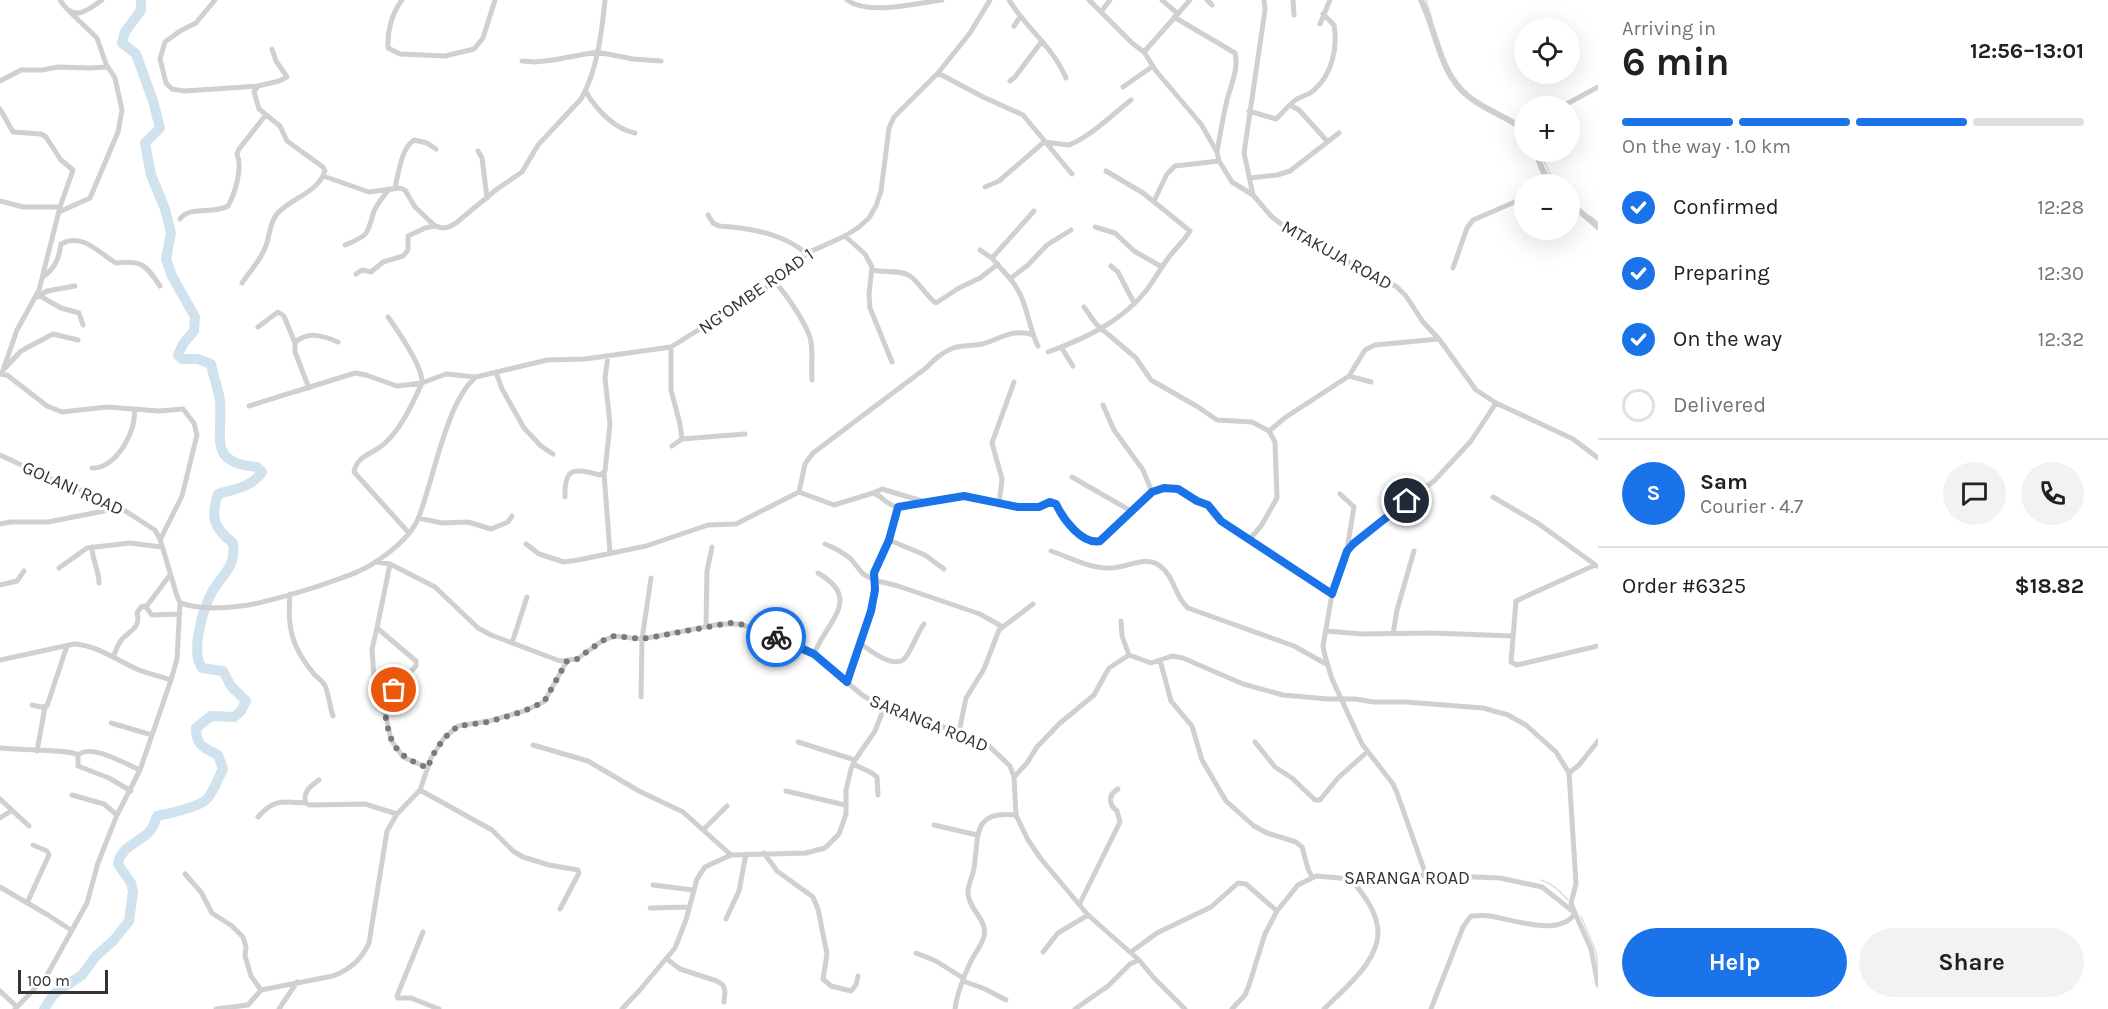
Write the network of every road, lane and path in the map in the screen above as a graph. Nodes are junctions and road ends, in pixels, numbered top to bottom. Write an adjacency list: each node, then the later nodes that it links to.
1 (60, 0): 19 (street)
2 (102, 0): 19 (street)
3 (215, 0): 39 (street)
4 (402, 0): 5 (street)
5 (495, 0)
6 (605, 0): 29 (street)
7 (847, 0): 8 (street)
8 (942, 0)
9 (990, 0): 35 (street, NG’OMBE ROAD 1)
10 (1009, 0): 24 (street)
11 (1089, 0): 20 (street)
12 (1110, 0): 20 (street)
13 (1162, 0): 22 (street)
14 (1190, 0): 22 (street)
15 (1264, 0): 47 (street)
16 (1293, 0): 23 (street)
17 (1330, 0): 21 (street)
18 (1422, 0): 49 (street)
19 (70, 12): 34 (street)
20 (1101, 12): 30 (street)
21 (1323, 14): 25 (street); 45 (street)
22 (1176, 15): 30 (street); 56 (street)
23 (1294, 15)
24 (1020, 17): 26 (street); 27 (street)
25 (1320, 24)
26 (1014, 26)
27 (1042, 40): 36 (street); 38 (street)
28 (272, 49): 39 (street)
29 (597, 52): 31 (street); 32 (street); 42 (street)
30 (1144, 52): 33 (street)
31 (522, 61)
32 (661, 61)
33 (1153, 66): 40 (street); 56 (street)
34 (108, 67): 37 (street); 69 (street)
35 (938, 73): 53 (street); 78 (street, NG’OMBE ROAD 1)
36 (1066, 78)
37 (0, 81)
38 (1010, 81)
39 (258, 86): 48 (street)
40 (1123, 87)
41 (1598, 87): 43 (street)
42 (586, 92): 50 (street); 65 (street)
43 (1580, 97)
44 (1131, 100): 53 (street)
45 (1290, 105): 47 (street); 52 (street)
46 (0, 108): 69 (street)
47 (1249, 111): 61 (street)
48 (266, 116): 60 (street); 73 (street)
49 (1514, 122)
50 (635, 133)
51 (1339, 133): 52 (street)
52 (1327, 141): 61 (street)
53 (1044, 142): 59 (street); 62 (street)
54 (436, 149): 63 (street)
55 (478, 151): 65 (street)
56 (1217, 152): 57 (street)
57 (1219, 160): 64 (street, MTAKUJA ROAD); 67 (street)
58 (1106, 171): 67 (street)
59 (1072, 174)
60 (323, 177): 63 (street); 92 (street)
61 (1250, 178): 64 (street)
62 (985, 187)
63 (392, 188): 74 (street); 79 (street)
64 (1253, 195): 103 (street, MTAKUJA ROAD)
65 (487, 198): 74 (street)
66 (0, 201): 69 (street)
67 (1154, 201): 85 (street)
68 (1514, 202): 86 (street)
69 (59, 210): 89 (street)
70 (1034, 211): 82 (street)
71 (1580, 211): 76 (street)
72 (708, 215): 81 (street)
73 (180, 219)
74 (435, 226): 88 (street)
75 (1095, 227): 85 (street)
76 (1598, 227)
77 (1071, 230): 90 (street)
78 (845, 236): 81 (street, NG’OMBE ROAD 1); 87 (street)
79 (345, 245)
80 (980, 250): 82 (street)
81 (807, 254): 91 (street, NG’OMBE ROAD 1)
82 (993, 259): 83 (street)
83 (998, 264): 87 (street); 90 (street)
84 (1111, 266): 96 (street)
85 (1162, 267): 96 (street)
86 (1453, 268)
87 (873, 270): 112 (street)
88 (356, 274)
89 (43, 277): 94 (street); 95 (street)
90 (1011, 278): 102 (street)
91 (775, 282): 108 (street, NG’OMBE ROAD 1); 118 (street)
92 (242, 283)
93 (75, 286): 95 (street)
94 (160, 286)
95 (37, 298): 99 (street); 114 (street)
96 (1134, 303): 101 (street)
97 (1084, 307): 101 (street)
98 (388, 317): 121 (street)
99 (83, 325)
100 (258, 327): 106 (street)
101 (1101, 329): 109 (street); 127 (street)
102 (1033, 335): 107 (street); 137 (street)
103 (1439, 339): 116 (street); 123 (street, MTAKUJA ROAD)
104 (78, 340): 114 (street)
105 (338, 342): 106 (street)
106 (295, 343): 122 (street)
107 (1038, 346)
108 (671, 347): 111 (street, NG’OMBE ROAD 1); 129 (street)
109 (1061, 347): 110 (street); 113 (street)
110 (1048, 352)
111 (608, 356): 115 (street, NG’OMBE ROAD 1); 135 (street)
112 (892, 362)
113 (1073, 366)
114 (2, 372): 126 (street)
115 (496, 372): 117 (street, NG’OMBE ROAD 1); 131 (street)
116 (1349, 376): 120 (street); 127 (street)
117 (476, 377): 121 (street, NG’OMBE ROAD 1); 149 (street)
118 (812, 380)
119 (1014, 382): 144 (street)
120 (1371, 382)
121 (423, 383): 122 (street, NG’OMBE ROAD 1); 151 (street)
122 (309, 388): 125 (street, NG’OMBE ROAD 1)
123 (1496, 403): 133 (street, MTAKUJA ROAD); 160 (street)
124 (1103, 405): 138 (street)
125 (249, 406)
126 (134, 409): 134 (street); 154 (street)
127 (1269, 431): 153 (street)
128 (745, 434): 129 (street)
129 (682, 439): 130 (street)
130 (672, 446)
131 (553, 454)
132 (0, 455): 146 (street, GOLANI ROAD)
133 (1598, 458)
134 (92, 468)
135 (604, 473): 141 (street); 162 (street)
136 (1072, 477): 147 (street)
137 (799, 492): 139 (street); 162 (street)
138 (1152, 492): 147 (street); 153 (street)
139 (873, 493): 143 (street); 145 (street)
140 (1340, 494): 160 (street)
141 (565, 497)
142 (1493, 498): 165 (street)
143 (923, 501): 144 (street); 145 (street)
144 (999, 504): 147 (street)
145 (898, 507): 152 (street)
146 (119, 508): 150 (street); 154 (street, GOLANI ROAD)
147 (1131, 511)
148 (512, 516): 149 (street)
149 (418, 518): 151 (street)
150 (0, 524)
151 (409, 533): 163 (street)
152 (889, 540): 167 (street); 172 (street)
153 (1249, 540): 176 (street)
154 (161, 543): 157 (street); 170 (street)
155 (526, 544): 162 (street)
156 (825, 544): 172 (street)
157 (92, 547): 166 (street); 173 (street)
158 (712, 547): 184 (street)
159 (1051, 551): 201 (street)
160 (1347, 551): 176 (street)
161 (1414, 551): 188 (street)
162 (610, 553)
163 (377, 562): 164 (street); 175 (street)
164 (390, 564): 186 (street); 191 (street)
165 (1597, 566): 189 (street)
166 (59, 568)
167 (944, 569)
168 (24, 571): 174 (street)
169 (818, 573): 195 (street)
170 (170, 575): 178 (street); 180 (street)
171 (651, 578): 190 (street)
172 (873, 580): 185 (street); 192 (street)
173 (99, 583)
174 (0, 585)
175 (290, 594): 178 (street); 210 (street)
176 (1332, 594): 187 (street)
177 (527, 597): 191 (street)
178 (180, 603): 181 (street)
179 (1033, 604): 185 (street)
180 (146, 607): 181 (street); 197 (street)
181 (180, 614): 202 (street)
182 (1121, 621): 196 (street)
183 (924, 624): 192 (street)
184 (706, 626): 190 (street, SARANGA ROAD); 195 (street, SARANGA ROAD)
185 (1001, 626): 212 (street)
186 (377, 628): 206 (street); 206 (street)
187 (1326, 631): 188 (street); 201 (street)
188 (1393, 634): 189 (street)
189 (1512, 636): 194 (street)
190 (642, 639): 200 (street, SARANGA ROAD); 204 (street)
191 (512, 643): 200 (street)
192 (860, 644): 203 (street)
193 (67, 646): 197 (street); 198 (street); 208 (street)
194 (1598, 646)
195 (814, 654): 203 (street, SARANGA ROAD)
196 (1129, 655): 199 (street); 226 (street)
197 (113, 657): 202 (street)
198 (0, 660)
199 (1160, 660): 205 (street); 254 (street)
200 (567, 661): 223 (street)
201 (1326, 664): 205 (street)
202 (171, 680): 213 (street)
203 (847, 682): 209 (street, SARANGA ROAD)
204 (641, 697)
205 (1341, 698): 220 (street); 225 (street)
206 (383, 702): 223 (street)
207 (32, 705): 208 (street)
208 (45, 707): 219 (street)
209 (884, 708): 212 (street, SARANGA ROAD); 222 (street)
210 (333, 716)
211 (111, 723): 213 (street)
212 (959, 732): 226 (street, SARANGA ROAD)
213 (152, 735): 224 (street)
214 (798, 741): 222 (street)
215 (1598, 741): 225 (street)
216 (1255, 742): 220 (street)
217 (533, 745): 246 (street)
218 (0, 747): 219 (street)
219 (37, 751): 221 (street)
220 (1367, 752): 253 (street)
221 (78, 755): 224 (street); 230 (street)
222 (854, 762): 233 (street); 236 (street)
223 (428, 768): 229 (street)
224 (140, 770): 230 (street)
225 (1569, 773): 265 (street)
226 (1014, 777): 241 (street)
227 (319, 780): 235 (street)
228 (1118, 789): 260 (street)
229 (420, 790): 239 (street); 263 (street)
230 (131, 791): 240 (street)
231 (786, 791): 236 (street)
232 (72, 795): 240 (street)
233 (878, 795)
234 (0, 799): 238 (street)
235 (306, 803): 239 (street); 242 (street)
236 (845, 805): 249 (street)
237 (727, 806): 246 (street)
238 (11, 811): 243 (street); 245 (street)
239 (397, 814): 277 (street)
240 (117, 815): 268 (street)
241 (1016, 815): 247 (street); 260 (street)
242 (258, 817)
243 (0, 818)
244 (934, 825): 247 (street)
245 (29, 826)
246 (704, 829): 251 (street)
247 (977, 835): 276 (street)
248 (33, 845): 259 (street)
249 (765, 853): 250 (street); 275 (street)
250 (746, 854): 251 (street); 267 (street)
251 (731, 855): 258 (street)
252 (185, 874): 279 (street)
253 (1425, 875): 255 (street, SARANGA ROAD); 265 (street, SARANGA ROAD)
254 (1312, 877): 255 (street, SARANGA ROAD); 264 (street)
255 (1351, 879): 292 (street)
256 (653, 885): 258 (street)
257 (0, 887): 259 (street)
258 (693, 890): 261 (street)
259 (27, 903): 268 (street)
260 (1080, 903): 266 (street)
261 (689, 907): 262 (street); 273 (street)
262 (650, 908)
263 (560, 909)
264 (1277, 911): 271 (street); 291 (street)
265 (1575, 913): 278 (street, SARANGA ROAD); 293 (street)
266 (1088, 915): 270 (street); 271 (street)
267 (726, 919)
268 (71, 930): 283 (street)
269 (423, 932): 286 (street)
270 (1043, 952)
271 (1131, 952): 274 (street)
272 (915, 953): 276 (street)
273 (667, 959): 282 (street); 287 (street)
274 (1139, 960): 289 (street); 290 (street)
275 (858, 976)
276 (963, 979): 281 (street); 288 (street)
277 (297, 982): 279 (street); 285 (street)
278 (1598, 986)
279 (261, 990): 284 (street)
280 (0, 991): 283 (street)
281 (1006, 1000)
282 (724, 1002)
283 (16, 1008)
284 (216, 1009)
285 (279, 1009)
286 (439, 1009)
287 (622, 1009)
288 (955, 1009)
289 (1075, 1009)
290 (1185, 1009)
291 (1232, 1009)
292 (1324, 1009)
293 (1431, 1009)

